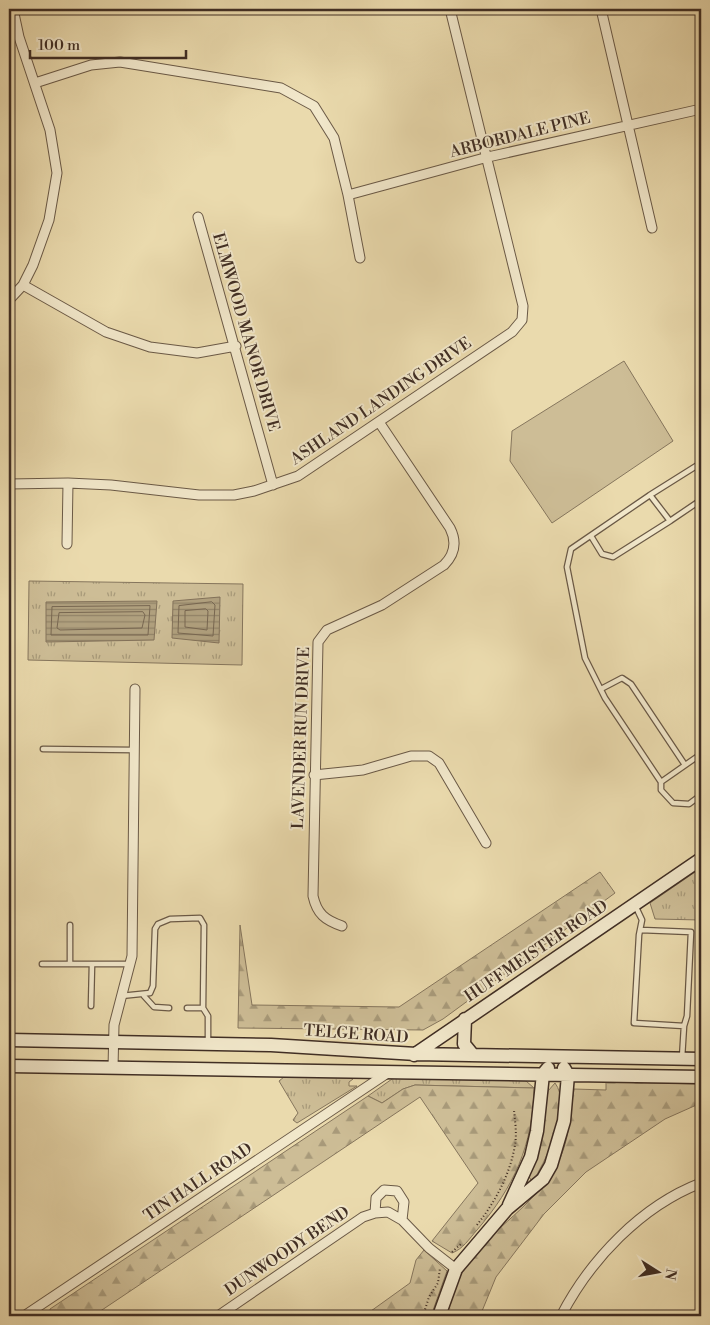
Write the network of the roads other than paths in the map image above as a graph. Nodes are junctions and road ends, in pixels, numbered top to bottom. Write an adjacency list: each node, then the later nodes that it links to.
1 (13, 9): 4 (street)
2 (450, 9): 7 (street)
3 (601, 9): 6 (street)
4 (35, 83): 8 (street); 12 (street)
5 (701, 109): 6 (street, ARBORDALE PINE)
6 (628, 124): 7 (street, ARBORDALE PINE); 10 (street)
7 (488, 157): 8 (street, ARBORDALE PINE); 15 (street, ASHLAND LANDING DRIVE)
8 (348, 195): 11 (street)
9 (198, 216): 14 (street, ELMWOOD MANOR DRIVE)
10 (652, 228)
11 (360, 258)
12 (23, 285): 13 (street); 14 (street)
13 (9, 300)
14 (236, 346): 19 (street, ELMWOOD MANOR DRIVE)
15 (379, 422): 19 (street, ASHLAND LANDING DRIVE); 31 (street, LAVENDER RUN DRIVE)
16 (701, 462): 20 (lane)
17 (68, 483): 18 (street, ASHLAND LANDING DRIVE); 19 (street, ASHLAND LANDING DRIVE); 24 (street)
18 (9, 484)
19 (273, 485)
20 (650, 495): 22 (lane); 23 (lane)
21 (701, 500): 22 (lane)
22 (670, 521): 23 (lane)
23 (591, 536): 26 (lane)
24 (67, 544)
25 (135, 689): 28 (street)
26 (601, 689): 30 (lane); 32 (lane)
27 (43, 749): 28 (lane)
28 (134, 750): 43 (street)
29 (701, 754): 30 (lane)
30 (685, 765): 32 (lane)
31 (314, 775): 34 (street); 38 (street, LAVENDER RUN DRIVE)
32 (661, 782): 33 (lane)
33 (701, 795)
34 (486, 843)
35 (701, 859): 36 (main road, HUFFMEISTER ROAD)
36 (634, 904): 39 (lane); 50 (main road, HUFFMEISTER ROAD)
37 (70, 925): 41 (lane)
38 (342, 926)
39 (641, 930): 51 (lane); 51 (lane)
40 (42, 964): 41 (lane)
41 (70, 964): 42 (lane)
42 (92, 964): 43 (lane); 46 (lane)
43 (130, 964): 44 (street)
44 (121, 996): 45 (lane); 53 (street)
45 (144, 996): 47 (lane); 49 (lane)
46 (91, 1006)
47 (169, 1008)
48 (187, 1008): 49 (lane)
49 (203, 1008): 54 (lane)
50 (466, 1019): 55 (main road, HUFFMEISTER ROAD); 56 (main road)
51 (684, 1026): 58 (lane)
52 (9, 1040): 53 (main road, TELGE ROAD)
53 (113, 1042): 54 (main road, TELGE ROAD); 61 (street)
54 (208, 1043): 55 (main road, TELGE ROAD)
55 (416, 1054): 56 (main road, TELGE ROAD); 62 (main road, HUFFMEISTER ROAD)
56 (473, 1055): 57 (main road, TELGE ROAD)
57 (558, 1057): 58 (main road, TELGE ROAD); 63 (main road); 64 (main road)
58 (682, 1059): 59 (main road, TELGE ROAD)
59 (701, 1059)
60 (9, 1066): 61 (main road)
61 (113, 1068): 62 (main road)
62 (389, 1072): 63 (main road); 71 (street, TIN HALL ROAD)
63 (543, 1074): 64 (main road); 67 (main road)
64 (568, 1075): 65 (main road); 67 (main road)
65 (701, 1077)
66 (701, 1183): 74 (street)
67 (507, 1210): 70 (main road)
68 (375, 1213): 69 (street, DUNWOODY BEND); 69 (street, DUNWOODY BEND); 72 (street, DUNWOODY BEND)
69 (402, 1220): 70 (street, DUNWOODY BEND)
70 (450, 1265): 73 (main road)
71 (24, 1316)
72 (218, 1316)
73 (438, 1316)
74 (561, 1316)

